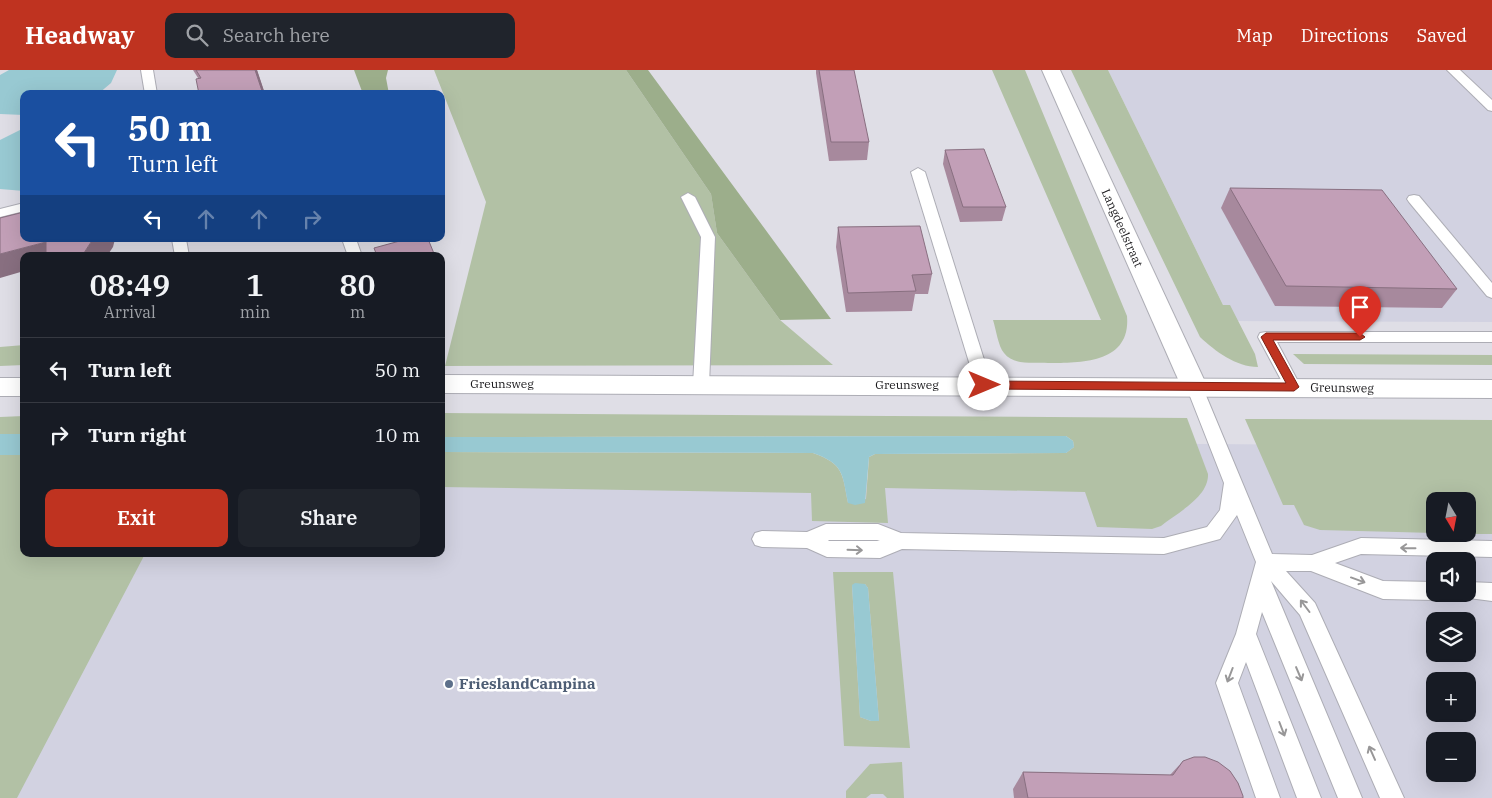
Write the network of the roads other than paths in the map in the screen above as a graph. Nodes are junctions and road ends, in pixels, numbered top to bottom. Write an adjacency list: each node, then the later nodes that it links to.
1 (147, 70): 4 (lane)
2 (1051, 70): 16 (street, Langdeelstraat)
3 (1453, 70): 5 (lane)
4 (150, 90)
5 (1492, 107)
6 (918, 172): 15 (lane)
7 (688, 197): 14 (lane)
8 (1414, 199): 11 (lane)
9 (20, 208): 10 (lane)
10 (0, 213)
11 (1492, 293)
12 (1492, 337): 19 (lane)
13 (445, 384): 14 (street, Greunsweg)
14 (701, 384): 15 (street, Greunsweg)
15 (984, 385): 16 (street, Greunsweg)
16 (1194, 386): 19 (street, Greunsweg); 21 (lane)
17 (0, 387): 18 (street)
18 (20, 387)
19 (1294, 387): 20 (street, Greunsweg)
20 (1492, 389)
21 (1234, 480): 22 (lane); 25 (lane)
22 (762, 539)
23 (1492, 549): 24 (lane, one-way to 24)
24 (1312, 563): 25 (lane); 26 (lane, one-way to 26)
25 (1263, 571): 29 (lane); 32 (lane, one-way to 32); 33 (lane, one-way to 25)
26 (1426, 591)
27 (1476, 592): 28 (lane)
28 (1492, 592)
29 (1246, 634): 30 (lane, one-way to 30); 31 (lane, one-way to 31)
30 (1268, 798)
31 (1309, 798)
32 (1350, 798)
33 (1392, 798)

